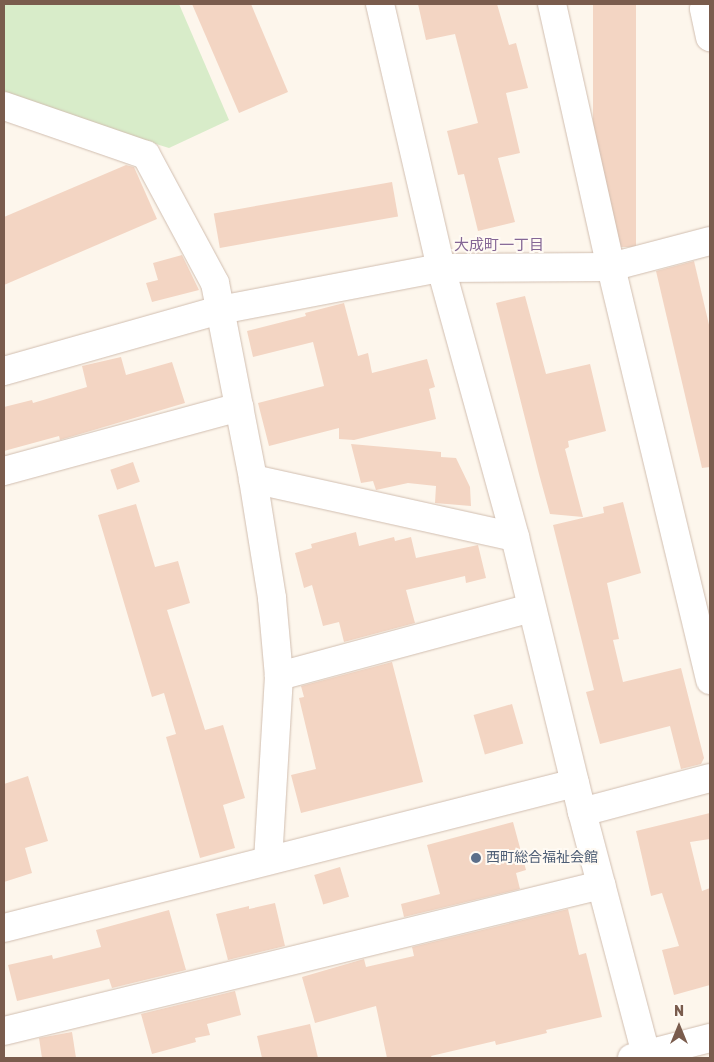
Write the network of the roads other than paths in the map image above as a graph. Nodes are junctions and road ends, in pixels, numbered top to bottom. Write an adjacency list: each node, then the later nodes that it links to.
1 (380, 4): 8 (street)
2 (552, 4): 7 (street)
3 (710, 7): 4 (street)
4 (710, 37)
5 (4, 106): 9 (street)
6 (710, 241): 7 (street)
7 (611, 267): 8 (street); 17 (street)
8 (441, 268): 9 (street); 14 (street)
9 (220, 310): 10 (street); 11 (street)
10 (4, 371)
11 (239, 406): 12 (street); 13 (street)
12 (4, 471)
13 (254, 479): 14 (street); 16 (street)
14 (515, 538): 15 (street)
15 (531, 608): 16 (street); 19 (street)
16 (279, 676): 21 (street)
17 (710, 680)
18 (710, 778): 20 (street)
19 (575, 783): 20 (street); 21 (street)
20 (582, 812): 22 (street)
21 (268, 860): 23 (street)
22 (601, 885): 24 (street); 26 (street)
23 (4, 928)
24 (4, 1031)
25 (710, 1038): 26 (street)
26 (641, 1057)

